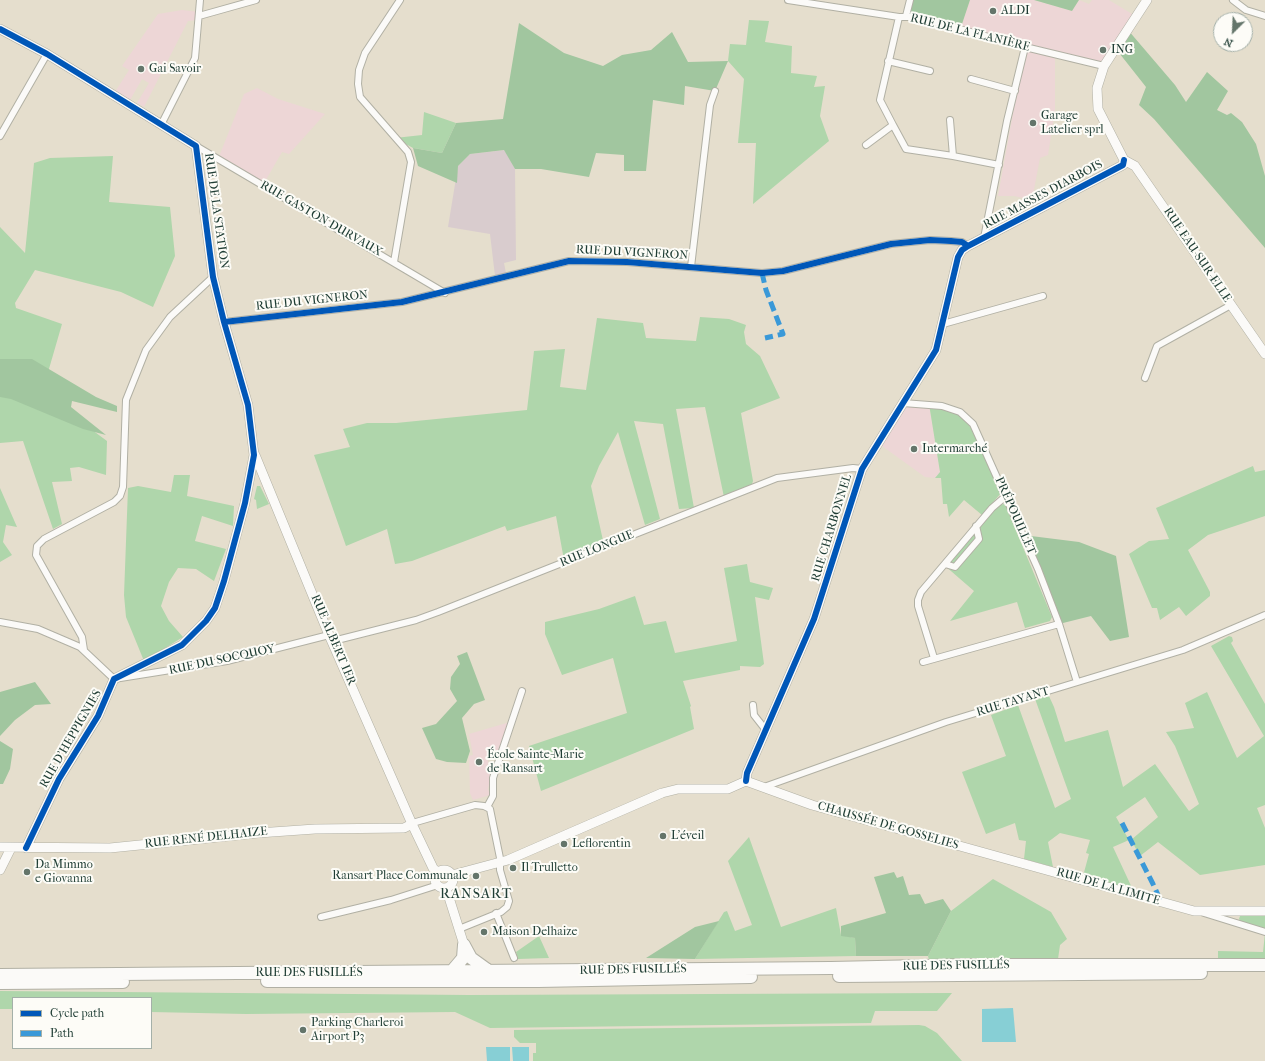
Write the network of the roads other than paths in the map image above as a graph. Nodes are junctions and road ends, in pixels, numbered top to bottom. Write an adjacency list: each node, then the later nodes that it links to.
1 (200, 0): 8 (street)
2 (256, 0): 8 (street)
3 (400, 0): 32 (street)
4 (788, 0): 11 (street, RUE DE LA FLANIÈRE)
5 (910, 0): 9 (street)
6 (1147, 0): 16 (street)
7 (1233, 0): 10 (street)
8 (199, 16): 22 (street)
9 (906, 16): 11 (street, RUE DE LA FLANIÈRE); 13 (street, RUE DE LA FLANIÈRE)
10 (1265, 16)
11 (898, 17): 15 (street)
12 (0, 29): 14 (street, RUE DE LA STATION)
13 (1025, 48): 16 (street, RUE DE LA FLANIÈRE); 19 (street)
14 (47, 54): 22 (street, RUE DE LA STATION); 24 (street)
15 (888, 61): 17 (street); 23 (street)
16 (1104, 66): 28 (street)
17 (930, 71)
18 (971, 78): 19 (street)
19 (1015, 91): 29 (street)
20 (715, 92): 33 (street, RUE DU VIGNERON)
21 (950, 120): 27 (street)
22 (161, 125): 26 (street, RUE DE LA STATION)
23 (893, 125): 25 (street); 27 (street)
24 (0, 136)
25 (866, 145)
26 (196, 146): 32 (street, RUE GASTON DURVAUX); 34 (street, RUE DE LA STATION)
27 (953, 156): 29 (street)
28 (1124, 160): 30 (street, RUE MASSES DIARBOIS); 37 (street, RUE EAU-SUR-ELLE)
29 (999, 165): 30 (street)
30 (984, 238): 31 (street, RUE MASSES DIARBOIS)
31 (968, 246): 33 (street, RUE DU VIGNERON); 39 (street, RUE CHARBONNEL)
32 (394, 262): 35 (street, RUE GASTON DURVAUX)
33 (691, 267): 35 (street, RUE DU VIGNERON)
34 (213, 277): 38 (street, RUE DE LA STATION); 52 (street)
35 (445, 293): 38 (street, RUE DU VIGNERON)
36 (1043, 296): 39 (street)
37 (1231, 305): 40 (street, RUE EAU-SUR-ELLE); 41 (street)
38 (224, 322): 43 (street, RUE DE LA STATION)
39 (942, 324): 42 (street, RUE CHARBONNEL)
40 (1265, 354)
41 (1145, 378)
42 (903, 403): 44 (street, RUE CHARBONNEL); 45 (street, PRÉPOUILLET)
43 (254, 455): 51 (street, RUE ALBERT IER); 55 (street)
44 (862, 469): 51 (street, RUE LONGUE); 59 (street, RUE CHARBONNEL)
45 (1006, 496): 46 (street); 50 (street, PRÉPOUILLET)
46 (976, 526): 47 (street); 47 (street)
47 (945, 564): 53 (street)
48 (1265, 615): 56 (street, RUE TAYANT)
49 (0, 622): 52 (street)
50 (1059, 624): 53 (street); 56 (street, PRÉPOUILLET)
51 (331, 638): 55 (street, RUE DU SOCQUOY); 63 (street, RUE ALBERT IER)
52 (84, 650): 55 (street)
53 (934, 658): 54 (street)
54 (923, 662)
55 (114, 679): 66 (street, RUE D'HEPPIGNIES)
56 (1078, 682): 61 (street, RUE TAYANT)
57 (522, 691): 62 (street)
58 (752, 705): 59 (street)
59 (766, 729): 60 (street, RUE CHARBONNEL)
60 (746, 781): 61 (street, CHAUSSÉE DE GOSSELIES); 68 (street)
61 (761, 788): 67 (street, CHAUSSÉE DE GOSSELIES)
62 (487, 806): 63 (street); 68 (street)
63 (412, 824): 66 (street, RUE RENÉ DELHAIZE); 70 (street, RUE ALBERT IER)
64 (0, 848): 65 (street, RUE RENÉ DELHAIZE)
65 (12, 848): 66 (street, RUE RENÉ DELHAIZE); 69 (street)
66 (26, 848)
67 (1016, 862): 74 (street, RUE DE LA LIMITE)
68 (500, 863): 71 (street); 75 (street)
69 (0, 870)
70 (438, 873): 71 (street); 72 (street)
71 (452, 875): 72 (street)
72 (442, 886): 76 (street); 77 (street)
73 (1265, 911): 74 (street, RUE DE LA LIMITE)
74 (1201, 912): 78 (street, RUE DE LA LIMITE)
75 (496, 914): 77 (street); 80 (street)
76 (321, 917)
77 (459, 929): 79 (street)
78 (1265, 932)
79 (464, 945): 82 (highway); 83 (highway)
80 (514, 958)
81 (1265, 965): 82 (highway, RUE DES FUSILLÉS)
82 (489, 971): 83 (highway, RUE DES FUSILLÉS)
83 (452, 972): 85 (highway, RUE DES FUSILLÉS)
84 (1265, 973): 86 (highway, RUE DES FUSILLÉS)
85 (0, 975)
86 (0, 984)

